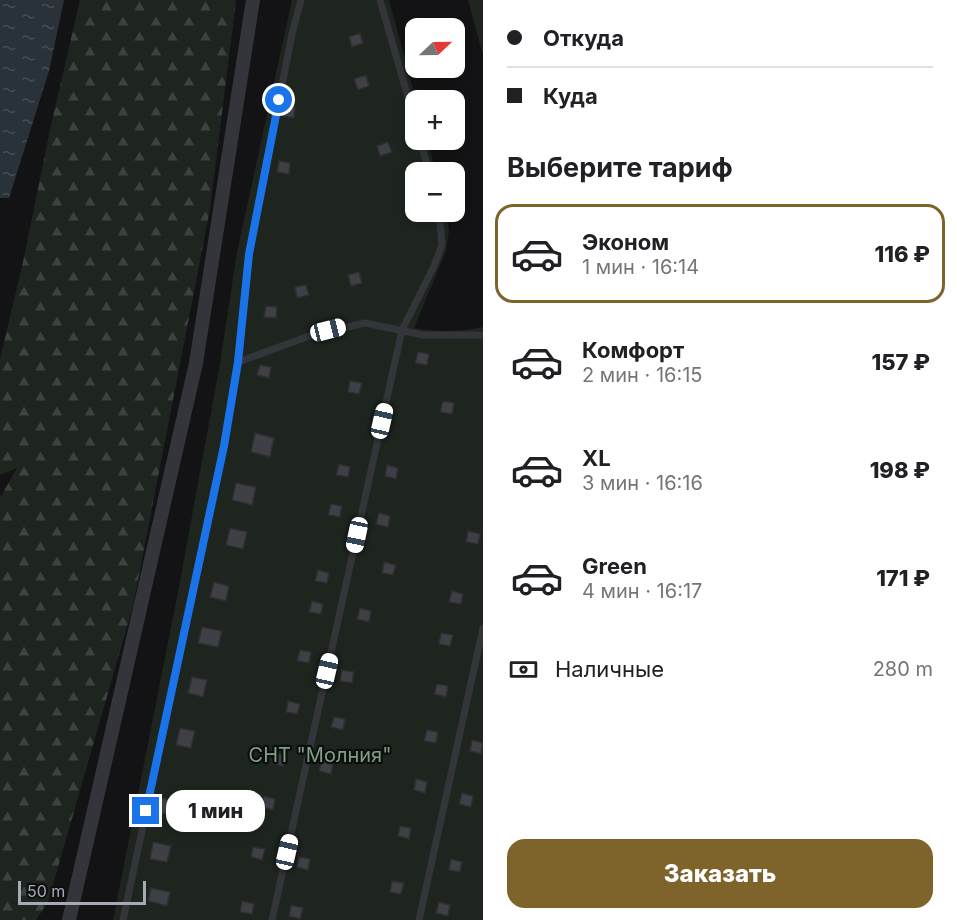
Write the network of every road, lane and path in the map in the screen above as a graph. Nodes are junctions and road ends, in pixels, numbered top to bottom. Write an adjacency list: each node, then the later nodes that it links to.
1 (253, 0): 10 (street)
2 (301, 0): 8 (lane)
3 (380, 0): 4 (lane)
4 (406, 90)
5 (440, 222): 6 (lane)
6 (402, 330): 7 (lane); 8 (lane); 12 (lane)
7 (483, 336)
8 (238, 362): 11 (lane)
9 (483, 628): 13 (lane)
10 (69, 920)
11 (123, 920)
12 (272, 920)
13 (419, 920)

